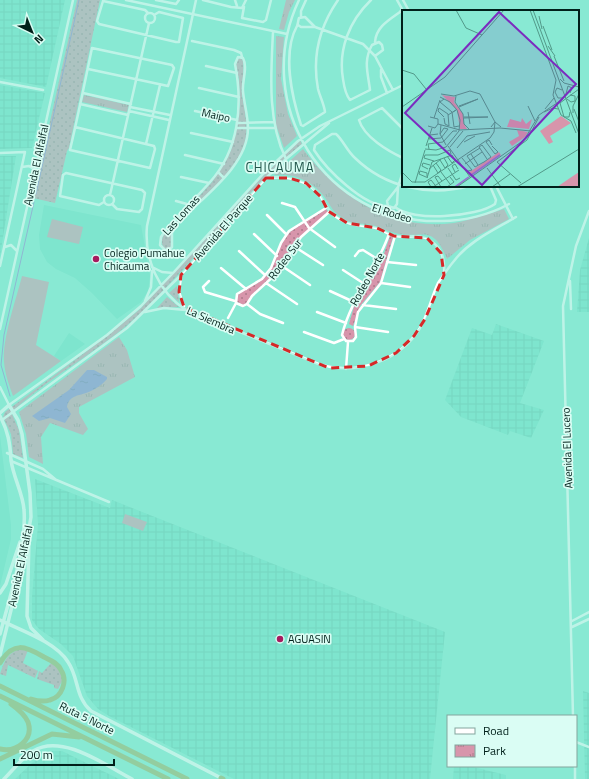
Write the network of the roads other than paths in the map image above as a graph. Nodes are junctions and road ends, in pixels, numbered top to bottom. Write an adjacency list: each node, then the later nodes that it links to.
1 (73, 0): 83 (street, Avenida El Alfalfal)
2 (126, 0): 21 (street)
3 (156, 0): 4 (street)
4 (179, 0)
5 (196, 0): 21 (street, La Siembra)
6 (203, 0): 16 (street)
7 (235, 0): 16 (street)
8 (246, 0): 17 (street)
9 (271, 0): 17 (street)
10 (299, 0): 28 (street, El Rodeo)
11 (306, 0): 22 (street)
12 (338, 0): 26 (street)
13 (370, 0): 30 (street)
14 (397, 0): 32 (street)
15 (403, 0): 18 (street)
16 (237, 6): 17 (street)
17 (244, 7)
18 (408, 10)
19 (148, 13): 20 (street); 23 (street); 29 (street)
20 (154, 15): 23 (street); 29 (street)
21 (192, 15): 27 (street); 57 (street, La Siembra)
22 (301, 17): 24 (street); 25 (street)
23 (149, 23): 29 (street)
24 (298, 25): 25 (street); 26 (street)
25 (315, 27): 26 (street)
26 (323, 29): 30 (street)
27 (273, 32): 28 (street); 61 (street)
28 (287, 34): 71 (street, El Rodeo)
29 (146, 35): 36 (street)
30 (346, 37): 33 (street); 33 (street)
31 (192, 40): 35 (street)
32 (375, 42): 33 (street); 34 (street)
33 (369, 49): 34 (street)
34 (375, 56): 39 (street)
35 (242, 57): 40 (street, Las Lomas); 46 (street, Las Lomas)
36 (141, 58): 38 (street); 41 (street); 43 (street)
37 (206, 66): 40 (street)
38 (88, 69): 41 (street); 49 (street)
39 (381, 70): 48 (street); 50 (street)
40 (237, 73): 46 (street, Las Lomas)
41 (136, 80): 43 (street); 53 (street)
42 (0, 82): 47 (street)
43 (160, 85): 55 (street)
44 (402, 86): 48 (street, Avenida El Parque)
45 (199, 88): 51 (street)
46 (241, 88): 51 (street, Las Lomas); 63 (street, Las Lomas)
47 (43, 90)
48 (393, 90): 50 (street, Avenida El Parque)
49 (83, 93): 52 (street); 53 (street)
50 (387, 93): 62 (street, Avenida El Parque)
51 (239, 97): 60 (street, Las Lomas)
52 (80, 104): 56 (street); 64 (street)
53 (131, 105): 55 (street); 56 (street)
54 (195, 111): 60 (street, Maipo)
55 (154, 112): 57 (street); 58 (street)
56 (129, 113): 58 (street); 70 (street)
57 (170, 115): 59 (street, La Siembra)
58 (153, 117): 59 (street); 73 (street)
59 (169, 120): 131 (street, La Siembra)
60 (237, 121): 63 (street); 65 (street, Las Lomas)
61 (274, 122): 63 (street); 67 (street)
62 (331, 122): 71 (street, Avenida El Parque); 74 (street, Avenida El Parque)
63 (248, 123): 66 (street, Las Lomas)
64 (75, 128): 70 (street); 80 (street)
65 (236, 128): 66 (street); 72 (street, Las Lomas)
66 (248, 128): 67 (street); 87 (street, Las Lomas)
67 (275, 128): 76 (street)
68 (402, 128): 78 (street)
69 (191, 133): 72 (street)
70 (123, 139): 73 (street); 80 (street)
71 (300, 139): 74 (street, El Rodeo); 76 (street, Avenida El Parque)
72 (233, 142): 81 (street, Las Lomas)
73 (146, 144): 80 (street)
74 (304, 144): 79 (street, Avenida El Parque); 103 (street, El Rodeo)
75 (0, 153): 82 (street, Avenida El Alfalfal)
76 (283, 153): 79 (street); 136 (street, Avenida El Parque)
77 (185, 155): 81 (street)
78 (402, 157)
79 (286, 159): 88 (street, Avenida El Parque)
80 (118, 162): 89 (street)
81 (224, 164): 84 (street, Las Lomas)
82 (22, 166): 83 (street); 119 (street, Avenida El Alfalfal)
83 (35, 171): 120 (street, Avenida El Alfalfal)
84 (218, 172): 87 (street); 90 (street, Las Lomas)
85 (402, 174): 91 (street)
86 (181, 177): 90 (street)
87 (224, 178): 104 (street, Las Lomas)
88 (266, 178): 107 (street, El Rodeo); 138 (street, Avenida El Parque)
89 (113, 184): 97 (street); 99 (street); 101 (street)
90 (209, 184): 102 (street, Las Lomas)
91 (398, 186): 92 (street); 105 (street); 105 (street); 106 (street)
92 (402, 187)
93 (403, 187): 94 (street)
94 (460, 187)
95 (490, 187): 106 (street)
96 (497, 187): 103 (street)
97 (110, 195): 99 (street); 101 (street)
98 (176, 201): 102 (street)
99 (104, 202): 101 (street)
100 (282, 203): 111 (street)
101 (112, 204)
102 (190, 204): 104 (street); 104 (street, Las Lomas)
103 (508, 205): 140 (street, La Siembra)
104 (194, 206)
105 (388, 206): 106 (street)
106 (394, 207)
107 (326, 208): 109 (street, El Rodeo); 111 (street, Rodeo Sur)
108 (589, 211): 141 (street, Avenida El Lucero)
109 (329, 212): 112 (street, Rodeo Sur); 115 (street, El Rodeo)
110 (268, 215): 114 (street)
111 (305, 222): 112 (street); 114 (street, Rodeo Sur)
112 (309, 228): 117 (street, Rodeo Sur); 118 (street)
113 (254, 234): 122 (street)
114 (286, 234): 122 (street, Rodeo Sur)
115 (389, 234): 116 (street, El Rodeo); 124 (street, Rodeo Norte)
116 (394, 236): 125 (street, Rodeo Norte); 140 (street, El Rodeo)
117 (295, 247): 128 (street); 132 (street, Rodeo Sur)
118 (335, 247)
119 (4, 248): 120 (street); 130 (street, Avenida El Alfalfal)
120 (17, 251): 171 (street, Avenida El Alfalfal)
121 (239, 251): 139 (street)
122 (277, 256): 134 (street, Rodeo Sur)
123 (355, 256): 126 (street)
124 (381, 256): 125 (street); 126 (street, Rodeo Norte)
125 (388, 258): 127 (street, Rodeo Norte)
126 (379, 260): 144 (street, Rodeo Norte)
127 (387, 262): 129 (street); 145 (street, Rodeo Norte)
128 (323, 265)
129 (416, 265)
130 (0, 266)
131 (151, 266): 136 (street); 147 (street, La Siembra); 154 (street)
132 (282, 266): 137 (street, Rodeo Sur); 146 (street)
133 (221, 268): 149 (street)
134 (271, 268): 137 (street); 139 (street, Rodeo Sur)
135 (343, 270): 144 (street)
136 (174, 272): 147 (street, Avenida El Parque)
137 (277, 273): 143 (street, Rodeo Sur)
138 (181, 275): 150 (street, Avenida El Parque); 161 (street)
139 (265, 275): 149 (street, Rodeo Sur)
140 (444, 275): 179 (street, La Siembra)
141 (570, 276): 160 (street, Avenida El Lucero); 199 (street, Avenida El Lucero)
142 (209, 281): 152 (street)
143 (266, 283): 155 (street, Rodeo Sur); 156 (street)
144 (364, 283): 153 (street, Rodeo Norte)
145 (381, 283): 148 (street); 157 (street, Rodeo Norte)
146 (310, 285)
147 (162, 286): 150 (street, La Siembra); 154 (street, Avenida El Parque)
148 (410, 287)
149 (246, 288): 152 (street, Rodeo Sur)
150 (166, 291): 161 (street, La Siembra); 162 (street, Avenida El Parque)
151 (330, 291): 153 (street)
152 (236, 302): 155 (street); 165 (street, Rodeo Sur)
153 (354, 302): 158 (street, Rodeo Norte)
154 (144, 303): 166 (street, Avenida El Parque)
155 (247, 304): 167 (street)
156 (297, 304)
157 (362, 305): 159 (street); 164 (street, Rodeo Norte)
158 (351, 309): 164 (street); 168 (street, Rodeo Norte)
159 (396, 309)
160 (571, 309)
161 (186, 310): 162 (street); 179 (street, La Siembra)
162 (144, 312): 170 (street, Avenida El Parque)
163 (317, 312): 168 (street)
164 (358, 312): 169 (street, Rodeo Norte)
165 (228, 318)
166 (123, 322): 170 (street); 174 (street, Avenida El Parque)
167 (283, 323)
168 (346, 323): 175 (street, Rodeo Norte)
169 (355, 327): 173 (street); 177 (street, Rodeo Norte)
170 (127, 328): 176 (street, Avenida El Parque)
171 (0, 330)
172 (304, 332): 175 (street)
173 (388, 332)
174 (107, 334): 176 (street); 178 (street, Avenida El Parque)
175 (344, 340): 177 (street)
176 (110, 341): 180 (street, Avenida El Parque)
177 (348, 342): 179 (street)
178 (61, 367): 180 (street); 182 (street, Avenida El Parque)
179 (346, 369)
180 (65, 372): 183 (street, Avenida El Parque)
181 (0, 387): 182 (street, Avenida El Alfalfal)
182 (9, 405): 183 (street, Avenida El Alfalfal); 184 (street)
183 (13, 411): 185 (street, Avenida El Parque); 189 (street, Avenida El Alfalfal)
184 (0, 413)
185 (1, 418): 187 (street, Avenida El Alfalfal)
186 (7, 453): 187 (street)
187 (12, 455): 188 (street, Avenida El Alfalfal); 189 (street)
188 (11, 460): 190 (street); 193 (street, Avenida El Alfalfal)
189 (26, 461): 190 (street, Avenida El Alfalfal); 191 (street)
190 (27, 468): 191 (street); 194 (street, Avenida El Alfalfal)
191 (57, 481): 192 (street)
192 (109, 502)
193 (24, 531): 195 (street); 198 (street, Avenida El Alfalfal)
194 (29, 531): 202 (street); 203 (street, Avenida El Alfalfal)
195 (0, 593)
196 (589, 612): 199 (street)
197 (589, 619): 200 (street)
198 (2, 620): 201 (street, Avenida El Alfalfal); 202 (street)
199 (572, 620): 200 (street, Avenida El Lucero)
200 (572, 628): 208 (street, Avenida El Lucero)
201 (0, 634)
202 (48, 644): 219 (street)
203 (0, 655)
204 (0, 663): 206 (highway)
205 (0, 686): 206 (highway, Ruta 5 Norte)
206 (18, 695): 218 (highway, Ruta 5 Norte)
207 (2, 697): 209 (highway, Ruta 5 Norte); 212 (highway)
208 (573, 715)
209 (85, 738): 213 (highway); 217 (highway, Ruta 5 Norte)
210 (577, 742): 211 (street)
211 (589, 747)
212 (0, 749)
213 (0, 760)
214 (575, 767): 220 (street)
215 (4, 779): 216 (street)
216 (132, 779)
217 (168, 779)
218 (187, 779)
219 (222, 779)
220 (575, 779)

